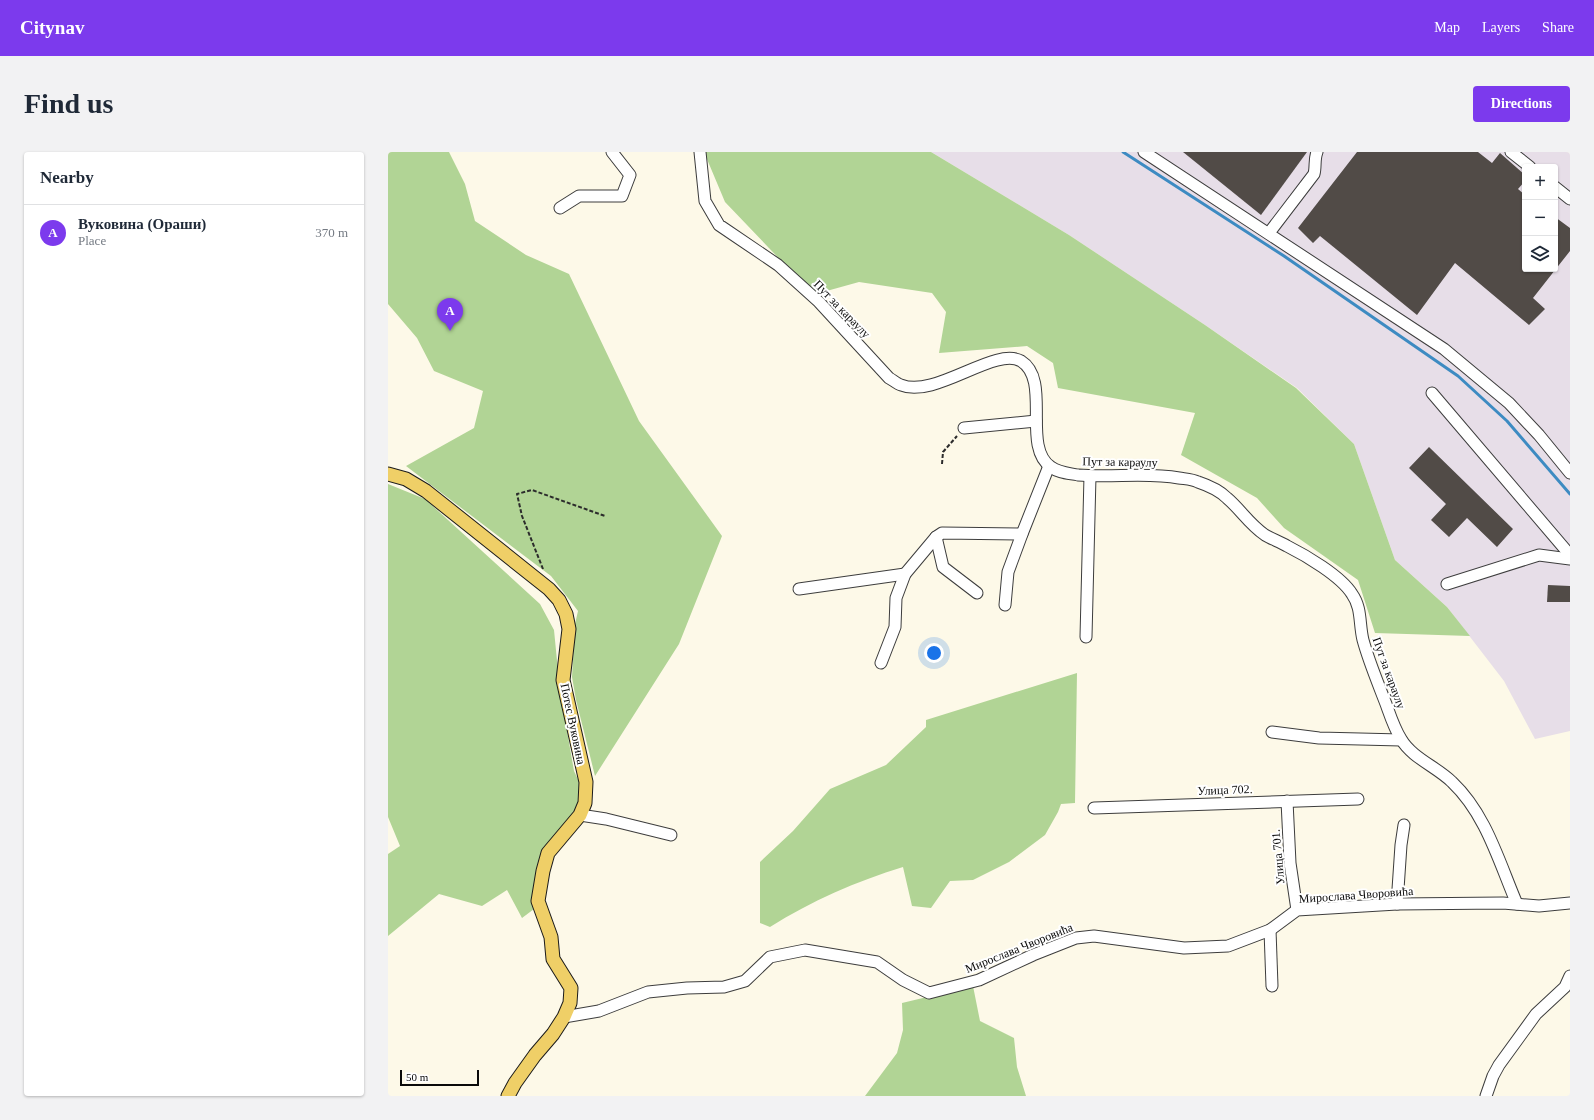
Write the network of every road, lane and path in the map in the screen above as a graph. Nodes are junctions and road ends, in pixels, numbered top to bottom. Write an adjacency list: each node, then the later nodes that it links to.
1 (612, 152): 10 (street)
2 (700, 152): 13 (street, Пут за караулу)
3 (1144, 152): 6 (street)
4 (1317, 152): 11 (street)
5 (1511, 152): 7 (street)
6 (1159, 156): 11 (street)
7 (1526, 164)
8 (1558, 189): 9 (street)
9 (1570, 199)
10 (560, 208)
11 (1269, 233): 17 (street)
12 (1432, 393): 23 (street)
13 (1036, 421): 14 (street); 16 (street, Пут за караулу)
14 (964, 428): 15 (path)
15 (942, 464)
16 (1048, 466): 19 (street, Пут за караулу); 21 (street)
17 (1570, 473)
18 (388, 474): 27 (main road, Потес Вуковина)
19 (1090, 476): 31 (street); 34 (street, Пут за караулу)
20 (605, 516): 27 (path)
21 (1022, 534): 22 (street); 30 (street)
22 (936, 536): 25 (street); 29 (street)
23 (1570, 555)
24 (1570, 559): 26 (street)
25 (905, 574): 28 (street); 32 (street)
26 (1447, 584)
27 (549, 589): 38 (main road, Потес Вуковина)
28 (799, 589)
29 (977, 593)
30 (1004, 605)
31 (1086, 637)
32 (881, 663)
33 (1272, 732): 34 (street)
34 (1401, 740): 43 (street, Пут за караулу)
35 (1358, 799): 36 (street, Улица 702.)
36 (1287, 801): 37 (street, Улица 702.); 44 (street, Улица 701.)
37 (1094, 808)
38 (580, 816): 40 (street); 48 (main road, Потес Вуковина)
39 (1404, 825): 42 (street)
40 (670, 835)
41 (1570, 903): 43 (street, Мирослава Чворовића)
42 (1397, 904): 43 (street, Мирослава Чворовића); 44 (street, Мирослава Чворовића)
43 (1517, 904)
44 (1297, 910): 45 (street, Мирослава Чворовића)
45 (1270, 930): 47 (street); 48 (street, Мирослава Чворовића)
46 (1570, 976): 50 (street)
47 (1272, 986)
48 (564, 1017): 49 (main road, Потес Вуковина)
49 (508, 1096)
50 (1486, 1096)

